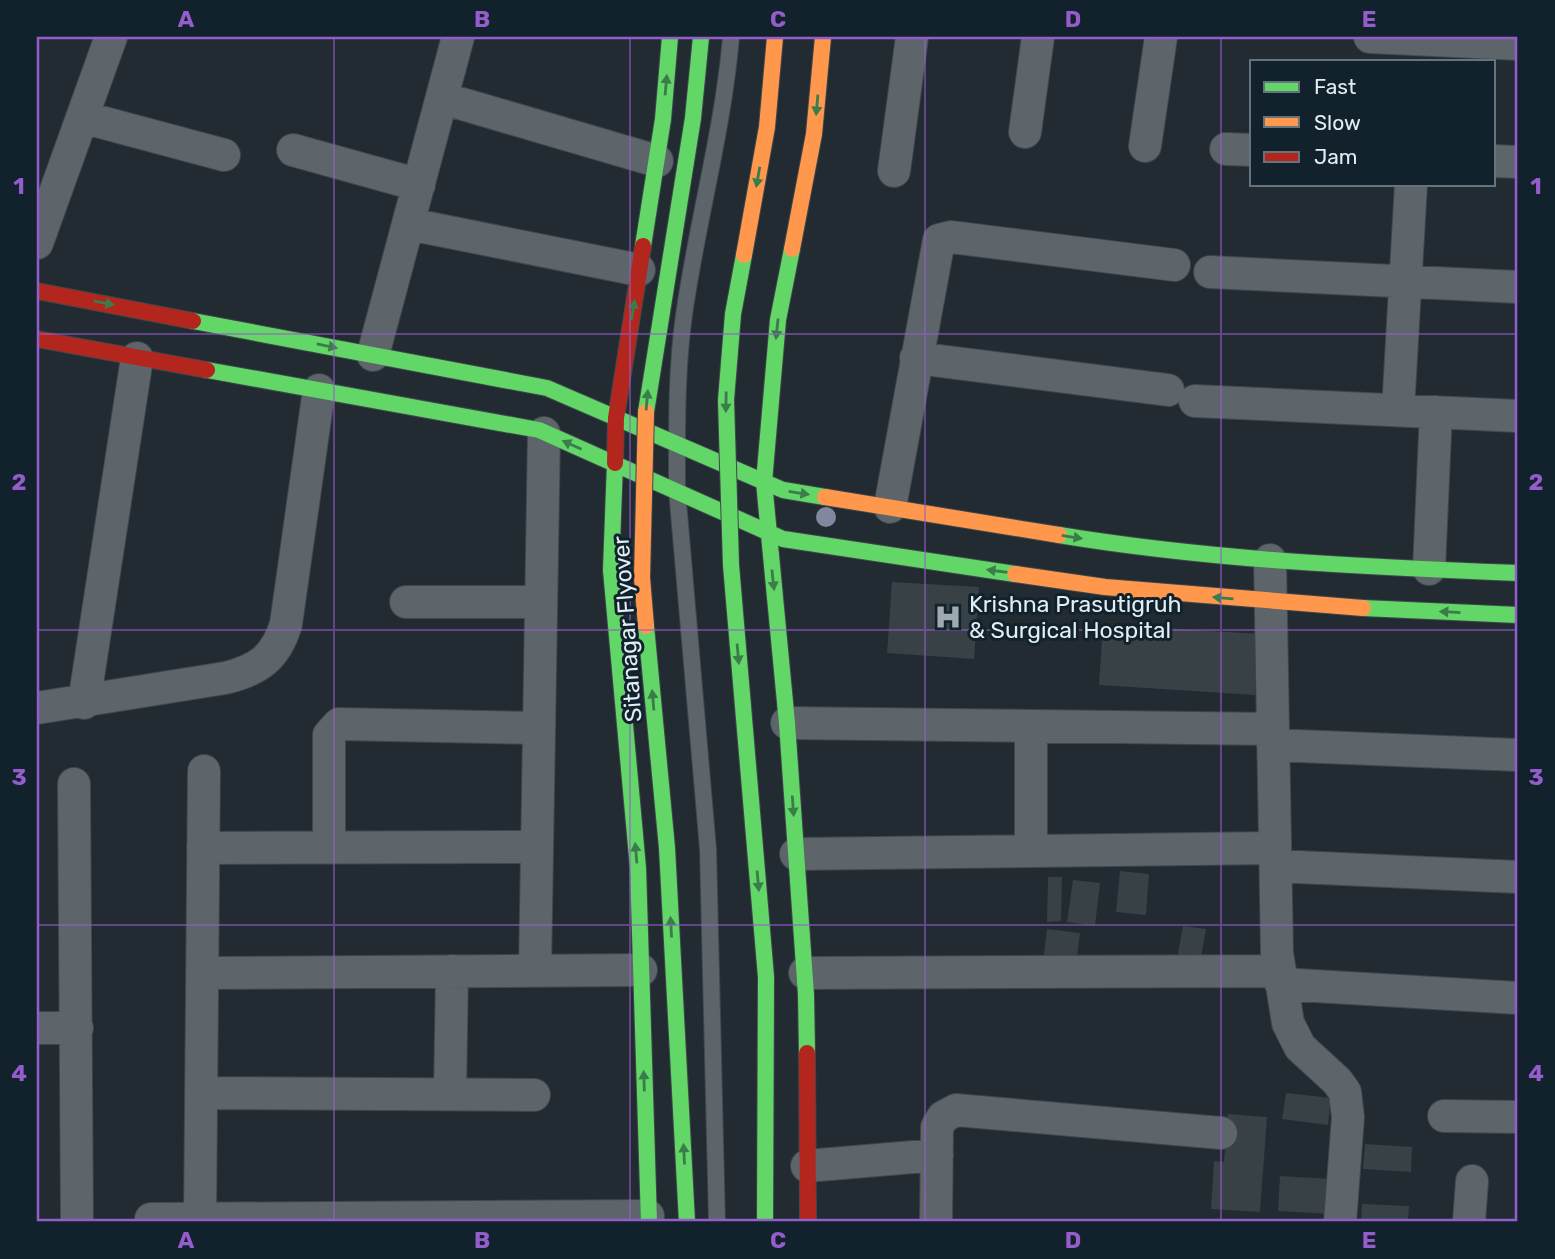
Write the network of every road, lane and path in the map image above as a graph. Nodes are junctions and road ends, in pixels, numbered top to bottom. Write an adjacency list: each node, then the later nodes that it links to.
1 (111, 37): 15 (street)
2 (458, 37): 14 (street)
3 (670, 37): 21 (street, one-way to 3)
4 (701, 37): 95 (street, Sitanagar Flyover, one-way to 4, bridge)
5 (731, 37): 44 (lane)
6 (775, 37): 97 (street, one-way to 97, bridge)
7 (823, 37): 46 (street, one-way to 46)
8 (912, 37): 23 (street)
9 (1038, 37): 16 (street)
10 (1161, 37): 17 (street)
11 (1370, 37): 13 (street)
12 (1518, 44): 13 (street)
13 (1418, 46)
14 (442, 98): 21 (street); 24 (street)
15 (82, 117): 19 (street); 27 (street)
16 (1025, 132)
17 (1145, 146)
18 (293, 150): 24 (street)
19 (224, 155)
20 (1496, 161): 22 (street)
21 (657, 162): 29 (street)
22 (1518, 162)
23 (894, 171)
24 (419, 185): 26 (street)
25 (1410, 186): 31 (street)
26 (409, 224): 29 (street); 35 (street)
27 (37, 243)
28 (1174, 265): 37 (street)
29 (639, 270): 42 (street, one-way to 29)
30 (1210, 272): 31 (street)
31 (1405, 283): 32 (street); 39 (street)
32 (1518, 287)
33 (37, 290): 35 (street, one-way to 35)
34 (37, 339): 36 (street)
35 (373, 355): 42 (street)
36 (137, 358): 38 (street); 57 (street)
37 (916, 358): 39 (street); 48 (street)
38 (319, 390): 43 (street); 57 (street)
39 (1398, 410): 40 (street)
40 (1436, 412): 41 (street); 51 (street)
41 (1518, 416)
42 (616, 418): 44 (street); 45 (street)
43 (544, 433): 45 (street, one-way to 43); 54 (street)
44 (677, 442): 46 (street); 47 (lane)
45 (614, 464): 47 (street); 73 (street, one-way to 45)
46 (764, 482): 48 (street, one-way to 48); 49 (street)
47 (677, 490): 49 (street); 96 (lane)
48 (890, 507): 50 (street, one-way to 50)
49 (768, 533): 55 (street, one-way to 49); 59 (street, one-way to 59)
50 (1270, 560): 51 (street); 55 (street)
51 (1429, 569): 52 (street)
52 (1518, 573)
53 (406, 602): 54 (street)
54 (541, 602): 61 (street)
55 (1270, 602): 56 (street, one-way to 55); 62 (street)
56 (1518, 615)
57 (85, 703): 58 (street)
58 (37, 708)
59 (787, 723): 60 (street); 70 (street, one-way to 70)
60 (1031, 726): 62 (street); 69 (street)
61 (539, 729): 66 (street); 68 (street)
62 (1273, 737): 63 (street); 71 (street)
63 (1518, 755)
64 (204, 771): 67 (street)
65 (74, 784): 81 (street)
66 (537, 847): 68 (street); 75 (street)
67 (203, 848): 68 (street); 76 (street)
68 (329, 848)
69 (1031, 851): 70 (street); 71 (street)
70 (796, 854): 77 (street)
71 (1275, 857): 72 (street); 78 (street)
72 (1518, 877)
73 (641, 970): 75 (street); 93 (street, one-way to 73)
74 (452, 971): 75 (street); 76 (street); 83 (street)
75 (535, 971)
76 (202, 973): 82 (street)
77 (805, 974): 78 (street); 89 (street)
78 (1281, 977): 79 (street); 100 (street)
79 (1518, 998)
80 (37, 1028): 81 (street)
81 (77, 1028): 94 (street)
82 (201, 1093): 83 (street); 92 (street)
83 (450, 1094): 84 (street)
84 (534, 1095)
85 (1444, 1116): 86 (street)
86 (1518, 1118)
87 (1221, 1133): 88 (street)
88 (937, 1155): 89 (street); 99 (street)
89 (807, 1166): 98 (street)
90 (1472, 1181): 101 (street)
91 (150, 1219): 92 (street)
92 (200, 1219): 93 (street)
93 (648, 1219)
94 (77, 1222)
95 (687, 1222)
96 (717, 1222)
97 (765, 1222)
98 (808, 1222)
99 (936, 1222)
100 (1340, 1222)
101 (1469, 1222)

